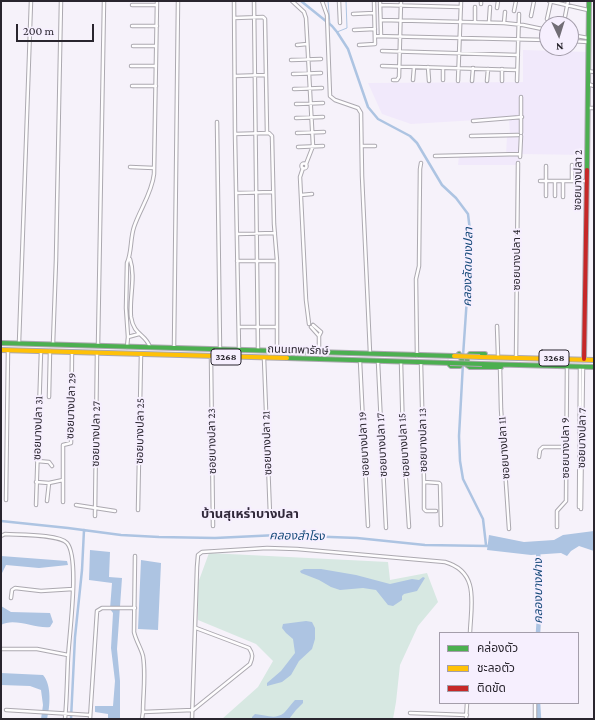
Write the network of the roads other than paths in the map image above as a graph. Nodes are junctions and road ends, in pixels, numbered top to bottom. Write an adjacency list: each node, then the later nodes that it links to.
1 (31, 1): 178 (street)
2 (61, 1): 179 (street)
3 (104, 1): 181 (street)
4 (158, 1): 24 (street)
5 (178, 1): 184 (street)
6 (234, 1): 45 (street)
7 (254, 1): 44 (street)
8 (292, 1): 68 (street)
9 (322, 1): 138 (street)
10 (339, 1): 48 (street)
11 (374, 1): 37 (street)
12 (380, 1): 25 (street)
13 (401, 1): 26 (street)
14 (416, 1): 28 (street)
15 (431, 1): 29 (street)
16 (498, 1): 33 (street)
17 (516, 1): 34 (street)
18 (534, 1): 41 (street)
19 (550, 1): 27 (street); 42 (street)
20 (568, 1): 27 (street)
21 (589, 1): 35 (main road, ซอยบางปลา 2)
22 (461, 2): 30 (street)
23 (132, 5): 24 (street)
24 (157, 5): 55 (street)
25 (380, 5): 26 (street); 46 (street)
26 (401, 5): 28 (street); 47 (street)
27 (567, 5): 35 (street); 43 (street)
28 (416, 6): 29 (street)
29 (431, 6): 30 (street)
30 (460, 7): 49 (street)
31 (475, 7): 50 (street)
32 (490, 7): 51 (street)
33 (497, 8)
34 (514, 11)
35 (589, 11): 38 (street); 66 (main road, ซอยบางปลา 2)
36 (504, 12): 52 (street)
37 (374, 13): 39 (street); 57 (street)
38 (594, 13)
39 (353, 14)
40 (519, 14): 53 (street)
41 (531, 16)
42 (548, 16)
43 (565, 16)
44 (254, 17): 45 (street); 97 (street); 98 (street)
45 (234, 18): 99 (street)
46 (381, 20): 47 (street); 59 (street)
47 (400, 20): 49 (street); 61 (street)
48 (340, 22)
49 (460, 22): 50 (street); 63 (street)
50 (475, 22): 51 (street)
51 (489, 22): 52 (street)
52 (504, 23): 53 (street)
53 (519, 24): 56 (street); 64 (street)
54 (132, 26): 55 (street)
55 (157, 26): 72 (street)
56 (539, 28)
57 (375, 29): 58 (street); 60 (street)
58 (354, 30)
59 (381, 35): 60 (street); 61 (street)
60 (375, 36): 70 (street)
61 (400, 36): 63 (street); 74 (street)
62 (579, 37): 66 (street)
63 (459, 38): 64 (street); 75 (street)
64 (518, 39): 65 (street); 76 (street)
65 (539, 40)
66 (588, 40): 67 (street); 92 (main road, ซอยบางปลา 2)
67 (579, 41)
68 (307, 44): 69 (street); 77 (street)
69 (297, 45)
70 (359, 45)
71 (133, 46): 72 (street)
72 (156, 46): 81 (street)
73 (382, 51): 74 (street)
74 (399, 51): 75 (street); 83 (street)
75 (458, 53): 76 (street); 87 (street)
76 (518, 54): 91 (street)
77 (308, 59): 78 (street); 79 (street); 96 (street)
78 (321, 59)
79 (291, 60)
80 (131, 66): 81 (street)
81 (156, 66): 111 (street)
82 (382, 66): 83 (street)
83 (399, 66): 84 (street); 100 (street)
84 (414, 67): 85 (street); 101 (street)
85 (428, 67): 86 (street); 103 (street)
86 (443, 68): 87 (street); 102 (street)
87 (458, 68): 88 (street); 104 (street)
88 (473, 68): 89 (street); 105 (street)
89 (488, 69): 90 (street); 106 (street)
90 (502, 69): 91 (street); 107 (street)
91 (517, 70): 108 (street)
92 (588, 71): 93 (street); 109 (main road, ซอยบางปลา 2)
93 (594, 72)
94 (321, 73): 96 (street)
95 (293, 74): 96 (street)
96 (309, 74): 113 (street)
97 (255, 75): 98 (street); 99 (street); 133 (street)
98 (266, 75): 129 (street)
99 (235, 76): 132 (street)
100 (393, 80)
101 (413, 80)
102 (443, 80)
103 (428, 81)
104 (458, 81)
105 (472, 81)
106 (487, 81)
107 (502, 81)
108 (517, 81)
109 (588, 84): 112 (street); 120 (main road, ซอยบางปลา 2)
110 (132, 86): 111 (street)
111 (156, 86): 147 (street)
112 (594, 86)
113 (310, 88): 114 (street); 115 (street); 117 (street)
114 (322, 88)
115 (294, 89)
116 (521, 97): 123 (street)
117 (310, 103): 118 (street); 119 (street); 125 (street)
118 (323, 103)
119 (296, 104)
120 (588, 108): 121 (street); 153 (main road, ซอยบางปลา 2)
121 (594, 108)
122 (324, 117): 125 (street)
123 (522, 117): 126 (street); 134 (street)
124 (296, 118): 125 (street)
125 (311, 118): 131 (street)
126 (473, 121)
127 (217, 122): 188 (street)
128 (324, 132): 131 (street)
129 (267, 133): 133 (street); 154 (street)
130 (297, 133): 131 (street)
131 (312, 133): 136 (street)
132 (235, 134): 133 (street); 155 (street)
133 (256, 134): 156 (street)
134 (520, 135): 135 (street); 141 (street)
135 (471, 136)
136 (312, 146): 137 (street); 140 (street); 158 (street)
137 (323, 146)
138 (362, 146): 139 (street); 198 (street)
139 (375, 146)
140 (298, 147)
141 (435, 156)
142 (421, 163): 200 (street)
143 (518, 163): 204 (street, ซอยบางปลา 4)
144 (572, 165): 152 (street)
145 (546, 166): 149 (street)
146 (130, 167): 147 (street)
147 (154, 168): 165 (street)
148 (540, 181): 149 (street)
149 (546, 181): 150 (street); 159 (street)
150 (555, 181): 151 (street); 160 (street)
151 (563, 181): 152 (street); 161 (street)
152 (572, 181): 153 (street)
153 (587, 181): 205 (main road, ซอยบางปลา 2)
154 (273, 192): 156 (street); 163 (street)
155 (236, 193): 156 (street); 164 (street)
156 (256, 193): 162 (street)
157 (312, 194): 158 (street)
158 (300, 195): 197 (street)
159 (546, 196)
160 (555, 196)
161 (563, 197)
162 (256, 233): 163 (street); 164 (street); 167 (street)
163 (275, 233): 168 (street)
164 (237, 234): 166 (street)
165 (130, 258): 173 (street); 174 (street)
166 (237, 261): 167 (street); 170 (street)
167 (257, 261): 168 (street); 171 (street)
168 (277, 261): 172 (street)
169 (497, 326): 199 (street)
170 (239, 327): 171 (street); 189 (street)
171 (258, 327): 172 (street); 192 (street)
172 (277, 327): 195 (street)
173 (134, 328): 174 (street); 175 (street)
174 (128, 330): 176 (street)
175 (139, 334): 176 (street); 183 (street)
176 (128, 337): 182 (street)
177 (1, 343): 178 (main road, ถนนเทพารักษ์ / 3268)
178 (19, 344): 179 (main road, ถนนเทพารักษ์ / 3268)
179 (53, 345): 180 (main road, ถนนเทพารักษ์ / 3268)
180 (84, 345): 181 (main road, ถนนเทพารักษ์ / 3268); 193 (main road)
181 (98, 346): 182 (main road, ถนนเทพารักษ์ / 3268)
182 (127, 347): 183 (main road, ถนนเทพารักษ์ / 3268)
183 (150, 347): 184 (main road, ถนนเทพารักษ์ / 3268)
184 (174, 348): 188 (main road, ถนนเทพารักษ์ / 3268)
185 (1, 350): 186 (main road, ถนนเทพารักษ์ / 3268)
186 (8, 350): 187 (main road, ถนนเทพารักษ์ / 3268); 226 (street)
187 (41, 350): 190 (main road, ถนนเทพารักษ์ / 3268); 220 (street, ซอยบางปลา 31)
188 (220, 350): 189 (main road, ถนนเทพารักษ์ / 3268)
189 (239, 350): 192 (main road, ถนนเทพารักษ์ / 3268)
190 (50, 351): 191 (main road, ถนนเทพารักษ์ / 3268); 217 (street)
191 (72, 351): 193 (main road, ถนนเทพารักษ์ / 3268); 222 (street, ซอยบางปลา 29)
192 (258, 351): 195 (main road, ถนนเทพารักษ์ / 3268)
193 (84, 352): 194 (main road, ถนนเทพารักษ์ / 3268)
194 (97, 352): 196 (main road, ถนนเทพารักษ์ / 3268); 231 (street, ซอยบางปลา 27)
195 (277, 352): 197 (main road, ถนนเทพารักษ์ / 3268)
196 (141, 353): 202 (main road, ถนนเทพารักษ์ / 3268); 233 (street, ซอยบางปลา 25)
197 (319, 353): 198 (main road, ถนนเทพารักษ์ / 3268)
198 (370, 354): 200 (main road, ถนนเทพารักษ์ / 3268)
199 (498, 355): 204 (main road); 215 (main road)
200 (417, 356): 201 (main road, ถนนเทพารักษ์ / 3268)
201 (452, 356): 204 (main road, ถนนเทพารักษ์ / 3268, bridge); 211 (main road)
202 (211, 357): 203 (main road, ถนนเทพารักษ์ / 3268); 239 (street, ซอยบางปลา 23)
203 (264, 358): 207 (main road, ถนนเทพารักษ์ / 3268); 236 (street, ซอยบางปลา 21)
204 (516, 358): 205 (main road, ถนนเทพารักษ์ / 3268)
205 (584, 359): 206 (main road, ถนนเทพารักษ์ / 3268)
206 (594, 360)
207 (360, 361): 208 (main road, ถนนเทพารักษ์ / 3268); 240 (street, ซอยบางปลา 19)
208 (378, 362): 209 (main road, ถนนเทพารักษ์ / 3268); 243 (street, ซอยบางปลา 17)
209 (401, 362): 210 (main road, ถนนเทพารักษ์ / 3268); 241 (street, ซอยบางปลา 15)
210 (421, 363): 211 (main road, ถนนเทพารักษ์ / 3268); 224 (street, ซอยบางปลา 13)
211 (449, 363): 212 (main road, ถนนเทพารักษ์ / 3268, bridge)
212 (517, 365): 213 (main road, ถนนเทพารักษ์ / 3268); 215 (main road)
213 (567, 366): 214 (main road, ถนนเทพารักษ์ / 3268); 218 (street, ซอยบางปลา 9)
214 (581, 366): 216 (main road, ถนนเทพารักษ์ / 3268); 232 (street, ซอยบางปลา 7)
215 (500, 367): 244 (street, ซอยบางปลา 11)
216 (594, 367)
217 (50, 397)
218 (566, 447): 219 (street); 242 (street, ซอยบางปลา 9)
219 (539, 457)
220 (37, 462): 221 (street); 223 (street, ซอยบางปลา 31)
221 (52, 466)
222 (63, 480): 225 (street); 228 (street, ซอยบางปลา 29)
223 (36, 482): 225 (street); 229 (street, ซอยบางปลา 31)
224 (424, 482): 235 (street); 238 (street, ซอยบางปลา 13)
225 (49, 483): 227 (street)
226 (6, 500)
227 (47, 501)
228 (62, 502)
229 (36, 505)
230 (76, 505): 231 (street)
231 (95, 508): 234 (street); 237 (street, ซอยบางปลา 27)
232 (580, 508)
233 (138, 510)
234 (115, 511)
235 (436, 511)
236 (282, 515)
237 (95, 516)
238 (441, 525)
239 (213, 526)
240 (368, 526)
241 (409, 527)
242 (557, 527)
243 (386, 528)
244 (509, 529)
245 (1, 536): 247 (street)
246 (135, 556): 249 (street)
247 (73, 589): 248 (street); 253 (street)
248 (11, 598)
249 (135, 608): 258 (street); 261 (street)
250 (196, 628): 251 (street); 257 (street); 257 (street)
251 (470, 632)
252 (1, 649): 253 (street)
253 (68, 655): 260 (street)
254 (467, 704): 262 (street)
255 (535, 704): 268 (street)
256 (6, 710): 260 (street)
257 (193, 710): 258 (street); 266 (street)
258 (143, 712): 265 (street)
259 (410, 713): 262 (street)
260 (65, 714): 261 (street); 263 (street)
261 (90, 715): 264 (street)
262 (467, 715): 267 (street)
263 (65, 719)
264 (90, 719)
265 (142, 719)
266 (192, 719)
267 (466, 719)
268 (535, 719)

